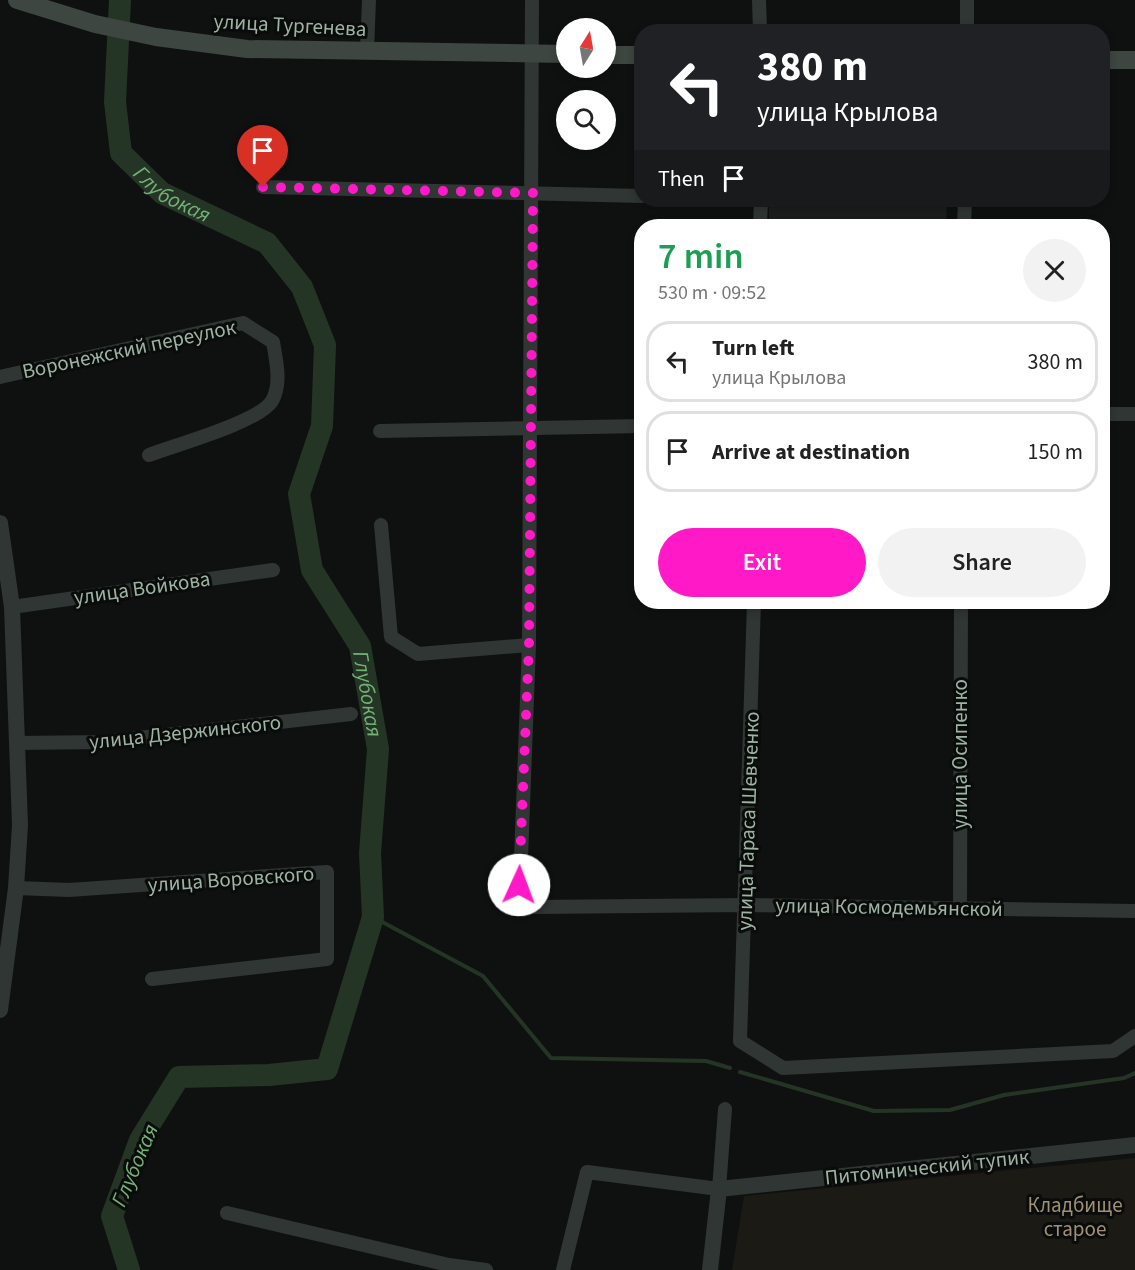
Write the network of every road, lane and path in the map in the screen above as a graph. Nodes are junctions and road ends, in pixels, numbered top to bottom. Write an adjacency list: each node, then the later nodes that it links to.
1 (17, 0): 8 (main road, улица Тургенева)
2 (369, 0): 8 (street)
3 (532, 0): 9 (street)
4 (759, 0): 6 (street)
5 (967, 0): 7 (street)
6 (760, 24)
7 (967, 24)
8 (367, 51): 9 (main road, улица Тургенева)
9 (534, 54): 10 (main road, улица Тургенева); 16 (street)
10 (556, 54)
11 (616, 55): 12 (main road)
12 (634, 55)
13 (1110, 60): 14 (main road)
14 (1135, 60)
15 (263, 187): 16 (street)
16 (533, 193): 17 (street); 22 (street)
17 (634, 196)
18 (0, 377): 24 (street, Воронежский переулок)
19 (1110, 414): 20 (street)
20 (1135, 414)
21 (634, 426): 22 (street)
22 (531, 428): 23 (street); 31 (street)
23 (380, 430)
24 (149, 454)
25 (0, 522): 28 (street)
26 (381, 525): 31 (street)
27 (273, 570): 28 (street, улица Войкова)
28 (12, 607): 33 (street)
29 (754, 609): 35 (street, улица Тараса Шевченко)
30 (961, 609): 36 (street, улица Осипенко)
31 (529, 645): 35 (street, улица Космодемьянской)
32 (351, 714): 33 (street, улица Дзержинского)
33 (18, 743): 34 (street)
34 (16, 888): 38 (street, улица Воровского); 39 (street)
35 (746, 905): 36 (street, улица Космодемьянской); 40 (street, улица Тараса Шевченко)
36 (960, 907): 37 (street, улица Космодемьянской)
37 (1135, 911)
38 (152, 979)
39 (0, 1010)
40 (1135, 1036)
41 (725, 1109): 43 (street)
42 (1135, 1145): 43 (street, Питомнический тупик)
43 (719, 1188): 46 (street); 47 (street)
44 (227, 1213): 45 (street)
45 (486, 1270)
46 (563, 1270)
47 (710, 1270)

